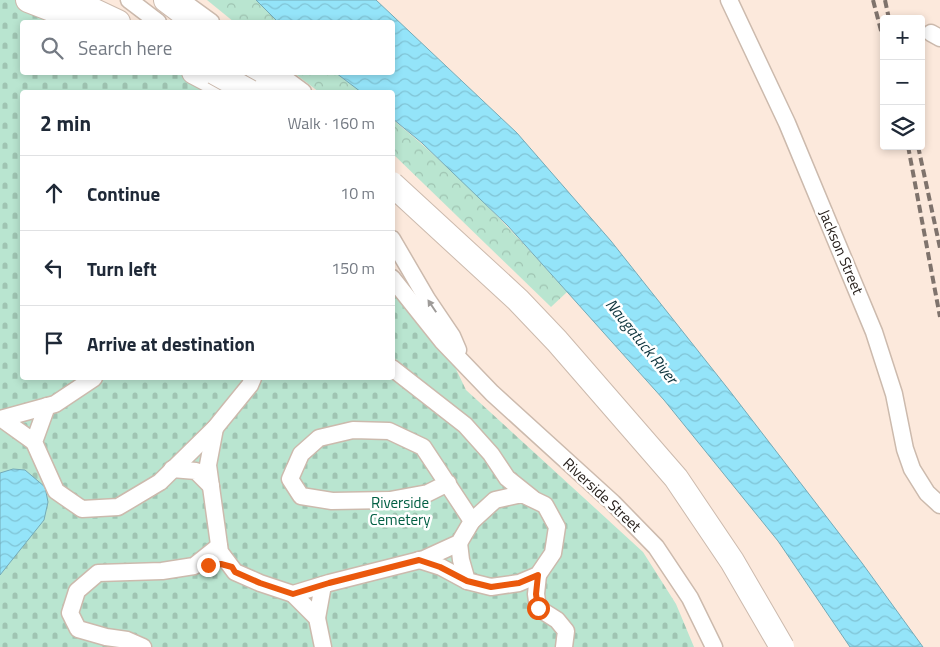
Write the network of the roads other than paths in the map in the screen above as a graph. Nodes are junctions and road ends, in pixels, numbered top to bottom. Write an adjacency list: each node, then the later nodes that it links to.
1 (28, 0): 9 (highway)
2 (70, 0): 10 (highway)
3 (95, 0): 11 (highway)
4 (129, 0): 12 (street)
5 (166, 0): 13 (highway)
6 (177, 0): 14 (highway)
7 (181, 0): 15 (street)
8 (728, 0): 48 (street, Jackson Street)
9 (80, 20)
10 (114, 20)
11 (127, 20)
12 (155, 20)
13 (192, 20)
14 (202, 20)
15 (208, 20)
16 (200, 75): 22 (highway)
17 (219, 75): 24 (highway, bridge)
18 (224, 75): 23 (street)
19 (262, 75): 25 (highway)
20 (272, 75): 26 (highway)
21 (280, 75): 27 (street)
22 (228, 90)
23 (242, 90)
24 (246, 90)
25 (280, 90)
26 (291, 90)
27 (300, 90)
28 (395, 178): 37 (highway, bridge)
29 (395, 187): 65 (highway, bridge)
30 (395, 201): 37 (highway, bridge)
31 (395, 244): 33 (street, Riverside Street, one-way to 31)
32 (395, 282): 33 (street, Riverside Street)
33 (464, 364): 63 (street, Riverside Street)
34 (395, 370): 43 (street)
35 (91, 380): 38 (street)
36 (252, 381): 40 (street)
37 (601, 393): 64 (highway, bridge)
38 (48, 406): 39 (street); 41 (street)
39 (1, 419): 41 (street)
40 (215, 428): 42 (street); 45 (street)
41 (34, 442): 42 (street)
42 (172, 469): 45 (street)
43 (507, 478): 46 (street); 47 (street)
44 (448, 483): 44 (street); 49 (street)
45 (210, 486): 51 (street)
46 (495, 500): 47 (street); 49 (street)
47 (534, 500): 55 (street)
48 (940, 505)
49 (472, 521): 50 (street)
50 (459, 543): 52 (street); 56 (street)
51 (219, 546): 53 (street); 54 (street)
52 (419, 560): 56 (street); 57 (street)
53 (194, 566): 54 (street); 60 (street)
54 (232, 567): 58 (street)
55 (538, 575): 56 (street); 62 (street)
56 (467, 581)
57 (323, 585): 58 (street); 59 (street)
58 (293, 594): 59 (street)
59 (317, 618): 61 (street)
60 (143, 647)
61 (323, 647)
62 (564, 647)
63 (714, 647)
64 (772, 647)
65 (782, 647)

